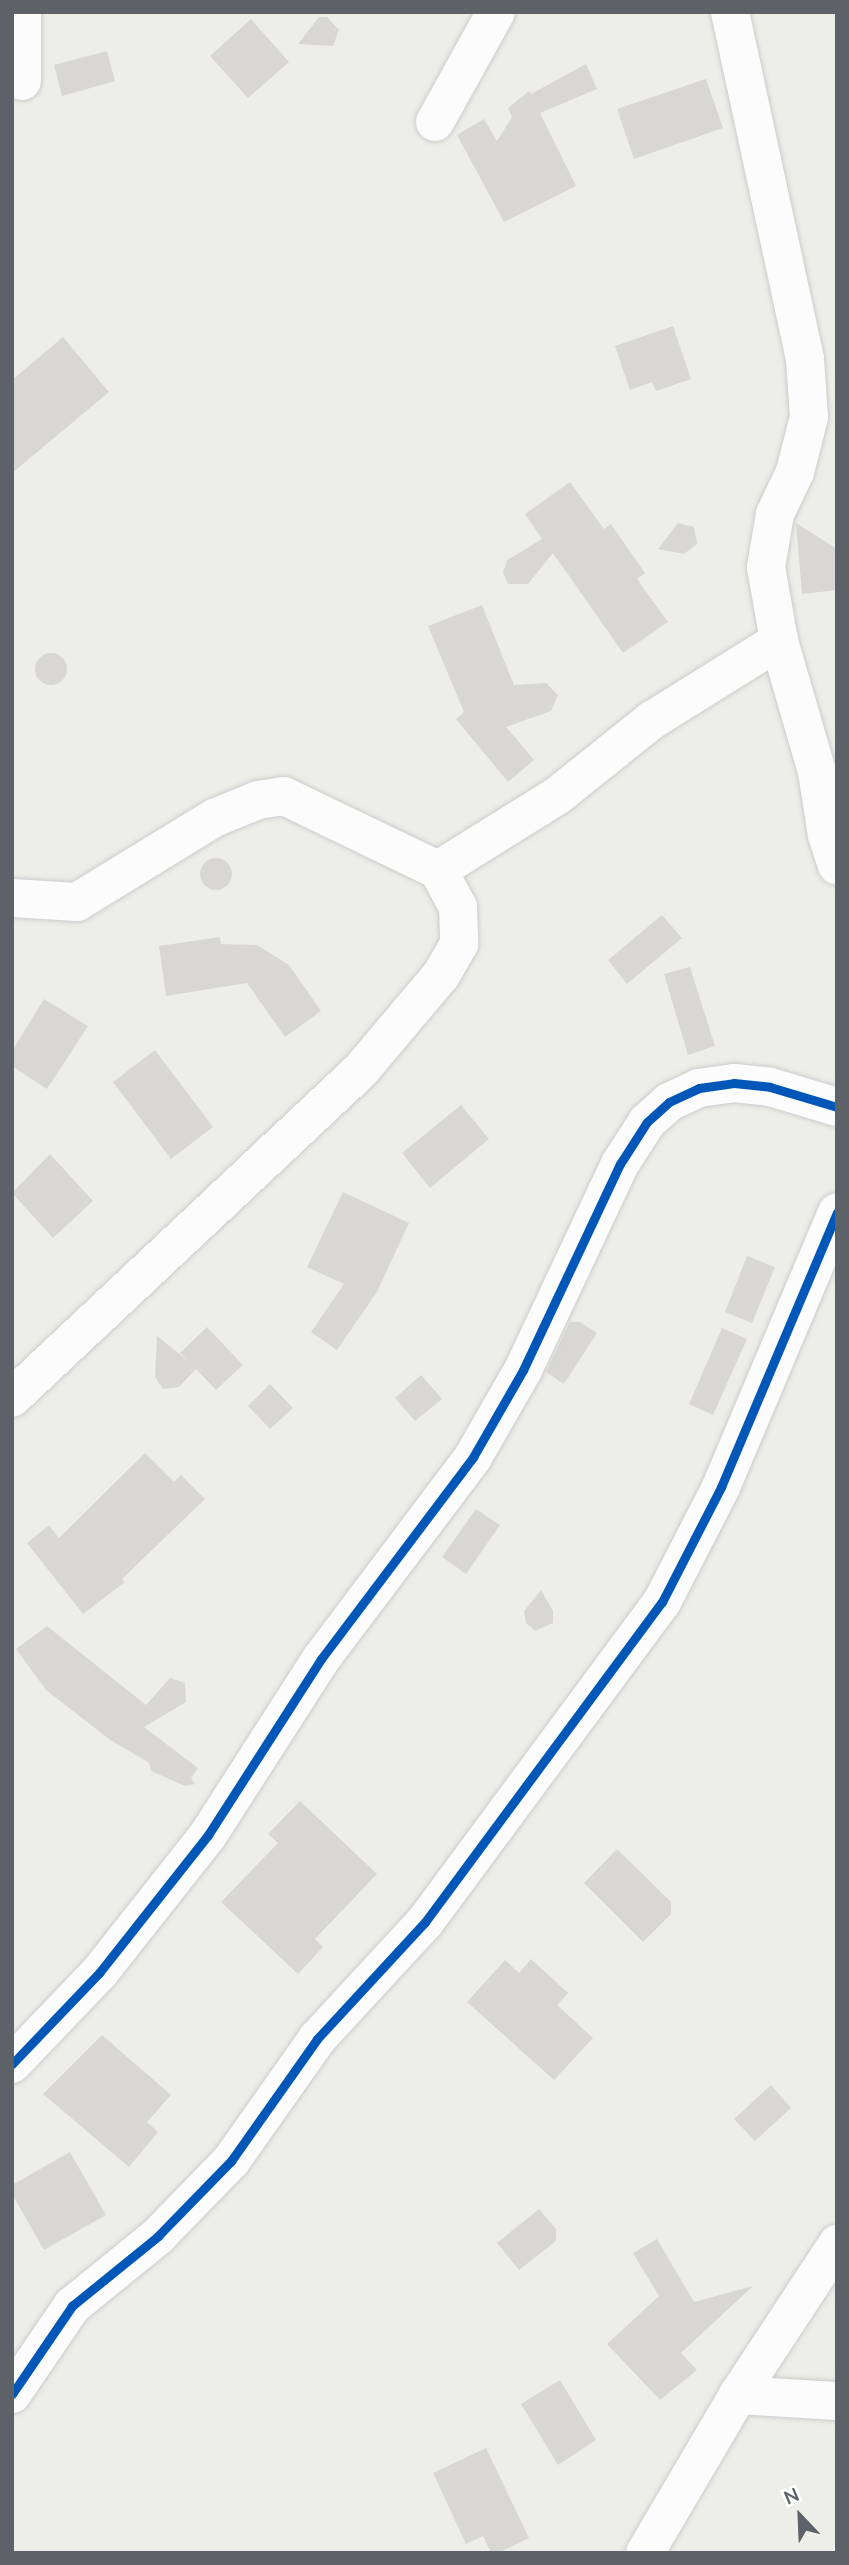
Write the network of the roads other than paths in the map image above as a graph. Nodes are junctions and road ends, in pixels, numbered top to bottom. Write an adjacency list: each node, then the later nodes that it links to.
1 (22, 12): 4 (street)
2 (496, 12): 5 (street)
3 (730, 12): 6 (street)
4 (22, 81)
5 (435, 122)
6 (779, 641): 7 (street); 8 (street)
7 (837, 865)
8 (438, 870): 9 (street); 12 (street)
9 (12, 898)
10 (837, 1107): 13 (street)
11 (837, 1213): 15 (street)
12 (12, 1398)
13 (12, 2064)
14 (837, 2244): 16 (street)
15 (12, 2394)
16 (738, 2395): 17 (street); 18 (street)
17 (837, 2401)
18 (645, 2553)

